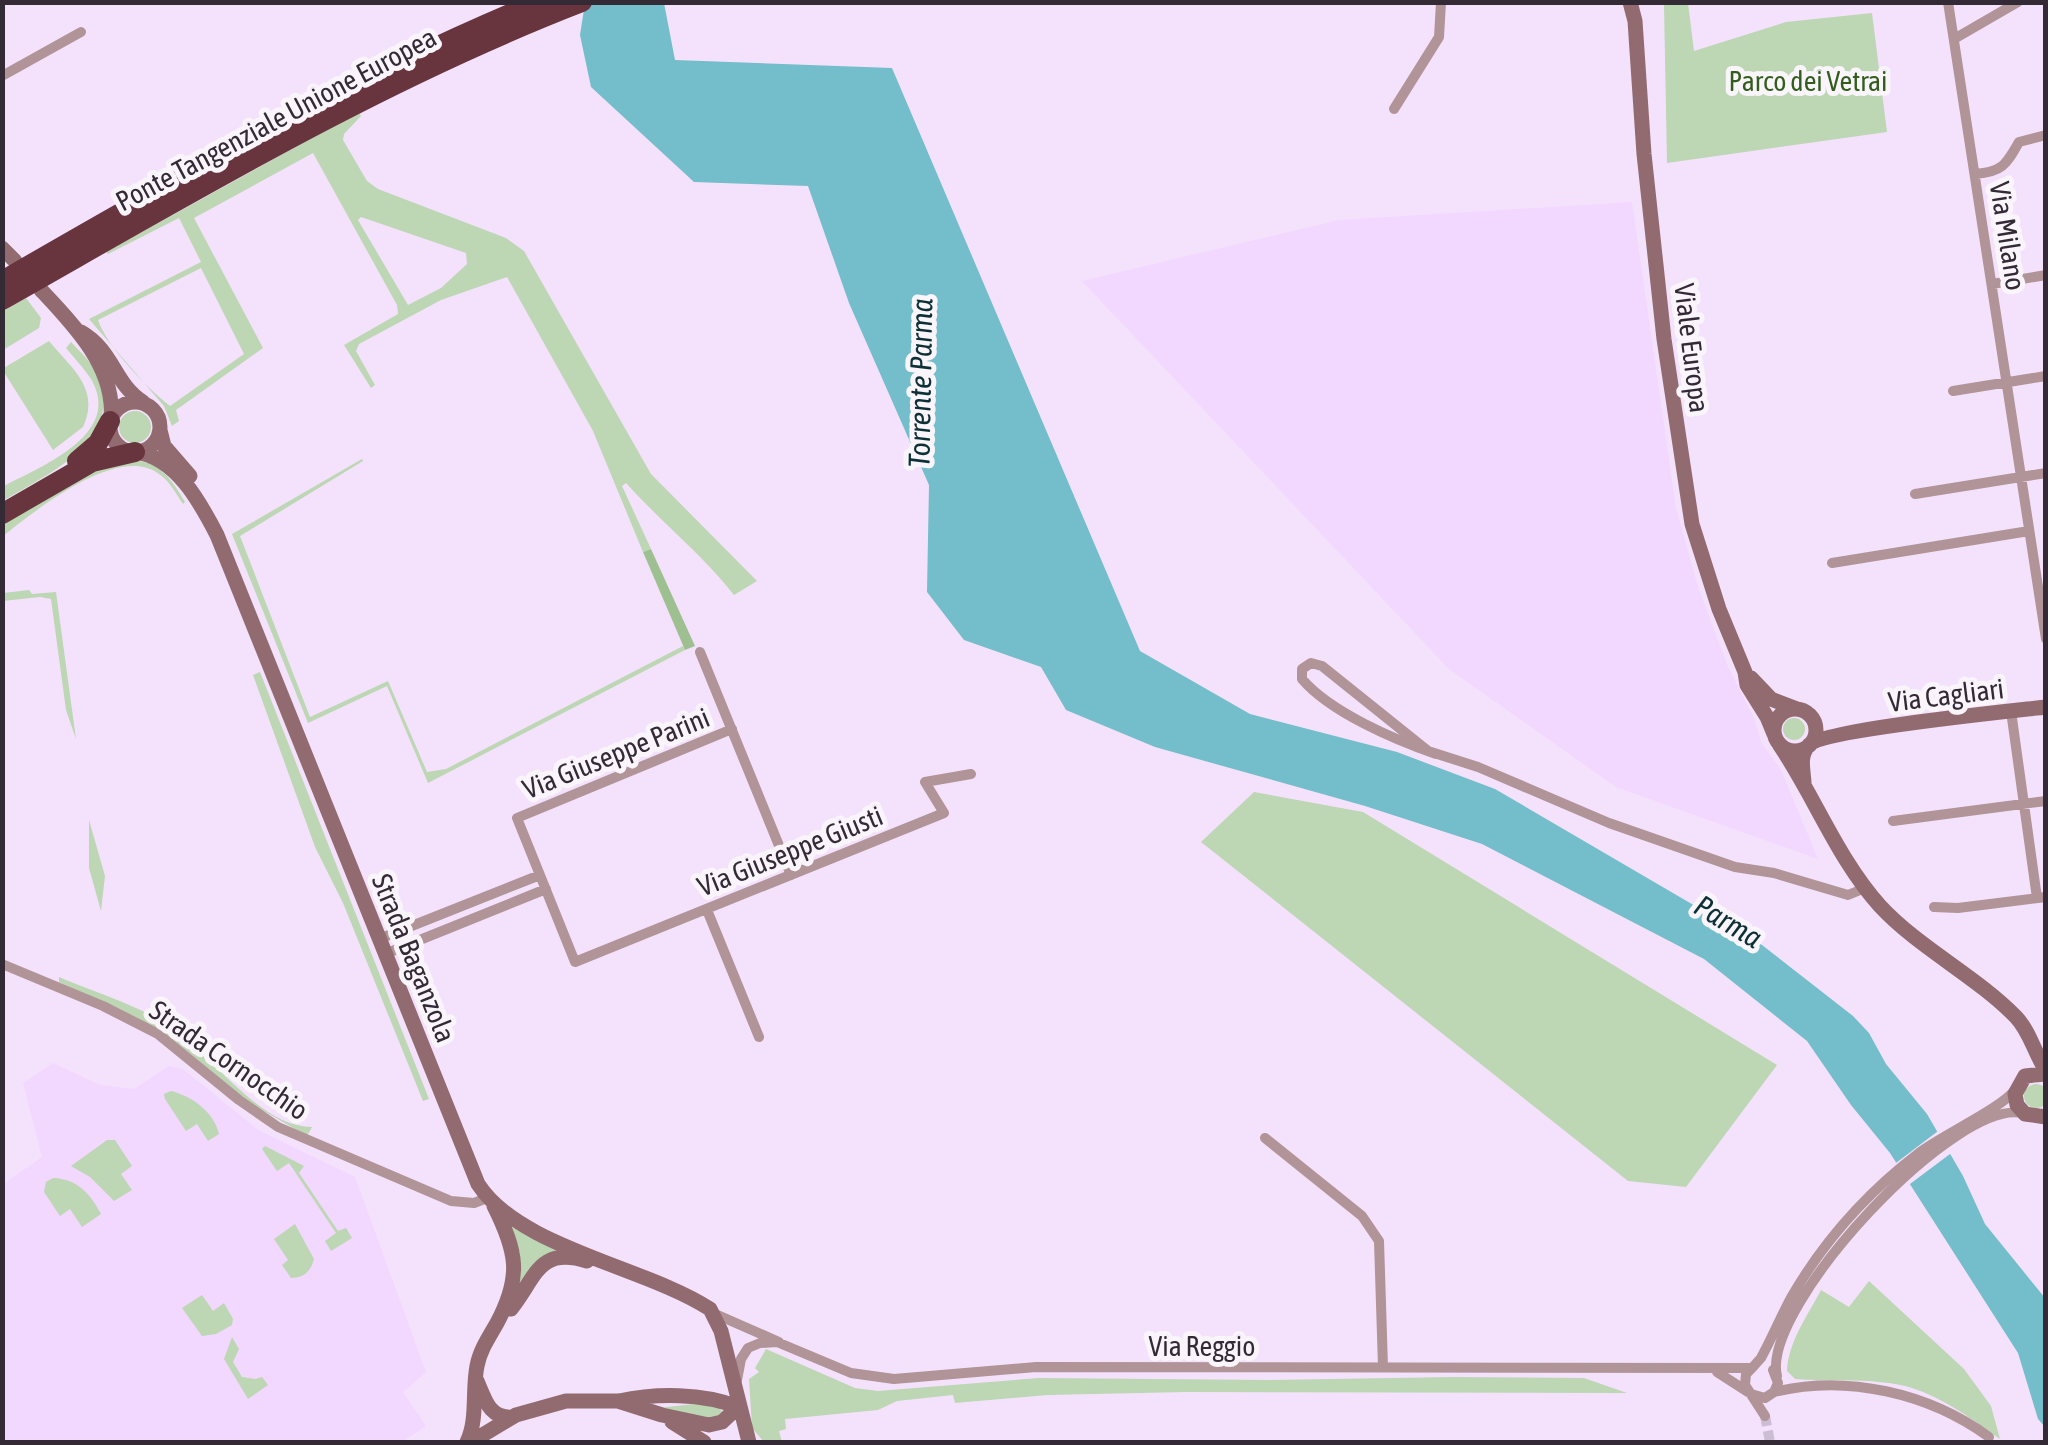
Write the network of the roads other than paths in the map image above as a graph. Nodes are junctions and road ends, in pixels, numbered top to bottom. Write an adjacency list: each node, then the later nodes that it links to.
1 (538, 2): 18 (highway)
2 (582, 2): 21 (highway, Ponte Tangenziale Unione Europea)
3 (1441, 2): 12 (street)
4 (1630, 2): 8 (street)
5 (1642, 2): 8 (street)
6 (1948, 2): 10 (street, Via Milano)
7 (2018, 2): 10 (street)
8 (1635, 21): 41 (street, Viale Europa)
9 (81, 32): 11 (street)
10 (1954, 40): 14 (street, Via Milano)
11 (2, 76)
12 (1394, 109)
13 (2046, 136): 14 (street)
14 (1976, 174): 19 (street, Via Milano)
15 (2, 248): 16 (street)
16 (16, 262)
17 (2046, 275): 19 (street)
18 (2, 282)
19 (1992, 284): 24 (street, Via Milano)
20 (41, 290): 22 (street, Strada Baganzola)
21 (2, 300)
22 (75, 328): 26 (street, Strada Baganzola); 27 (street, Strada Baganzola)
23 (2046, 376): 24 (street)
24 (2007, 382): 25 (street); 31 (street, Via Milano)
25 (1953, 390)
26 (143, 402): 27 (street); 28 (street, Strada Baganzola)
27 (110, 421): 29 (street, Strada Baganzola); 34 (highway)
28 (160, 428): 29 (street); 33 (street, Strada Baganzola)
29 (136, 452): 33 (street, Strada Baganzola); 35 (highway)
30 (2046, 474): 31 (street)
31 (2021, 477): 32 (street); 36 (street, Via Milano)
32 (1915, 494)
33 (197, 499): 62 (street, Strada Baganzola)
34 (2, 506)
35 (2, 514)
36 (2029, 532): 37 (street); 38 (street, Via Milano)
37 (1832, 562)
38 (2041, 574): 39 (street, Via Milano)
39 (2046, 639)
40 (700, 652): 45 (street)
41 (1745, 672): 44 (street, Viale Europa); 47 (street, Viale Europa)
42 (2046, 707): 43 (street, Via Cagliari)
43 (2011, 711): 46 (street, Via Cagliari); 53 (street)
44 (1806, 713): 46 (street, Via Cagliari); 47 (street); 48 (street)
45 (732, 730): 55 (street, Via Giuseppe Parini); 56 (street)
46 (1852, 731): 48 (street, Via Cagliari)
47 (1777, 739): 48 (street); 51 (street, Viale Europa)
48 (1811, 743): 51 (street)
49 (1436, 754): 49 (street); 57 (street)
50 (971, 774): 56 (street, Via Giuseppe Giusti)
51 (1804, 782): 57 (street, Viale Europa)
52 (2046, 801): 53 (street)
53 (2024, 804): 54 (street); 59 (street)
54 (1893, 821)
55 (540, 874): 58 (street); 62 (street)
56 (791, 875): 61 (street, Via Giuseppe Giusti)
57 (1865, 888): 64 (street, Viale Europa)
58 (546, 889): 61 (street, Via Giuseppe Giusti); 62 (street)
59 (2041, 897): 60 (street)
60 (1934, 906)
61 (707, 910): 65 (street)
62 (382, 946): 69 (street, Strada Baganzola)
63 (2, 964): 69 (street, Strada Cornocchio)
64 (1996, 1003): 66 (street, Viale Europa); 67 (street, Viale Europa)
65 (760, 1036)
66 (2046, 1072): 67 (street)
67 (2025, 1106): 70 (street)
68 (1265, 1138): 75 (street)
69 (490, 1202): 71 (street); 73 (street, Strada Baganzola)
70 (1829, 1250): 76 (street); 79 (street)
71 (620, 1268): 72 (street); 73 (street)
72 (714, 1314): 74 (street); 83 (street)
73 (496, 1325): 78 (street)
74 (780, 1342): 75 (street, Via Reggio); 83 (street)
75 (1383, 1367): 77 (street, Via Reggio)
76 (1752, 1368): 77 (street, Via Reggio); 79 (street, Via Reggio); 81 (street)
77 (1711, 1369): 81 (street)
78 (476, 1377): 86 (street); 88 (street)
79 (1777, 1377): 80 (street, Via Reggio); 82 (street)
80 (1796, 1387): 82 (street, Via Reggio); 87 (street, Via Reggio)
81 (1750, 1393): 82 (street, Via Reggio); 82 (street)
82 (1772, 1393)
83 (736, 1400): 84 (street); 85 (street); 90 (street)
84 (618, 1401): 85 (street); 86 (street)
85 (660, 1415): 89 (street)
86 (516, 1416): 88 (street)
87 (1988, 1437)
88 (469, 1442)
89 (704, 1442)
90 (749, 1442)

